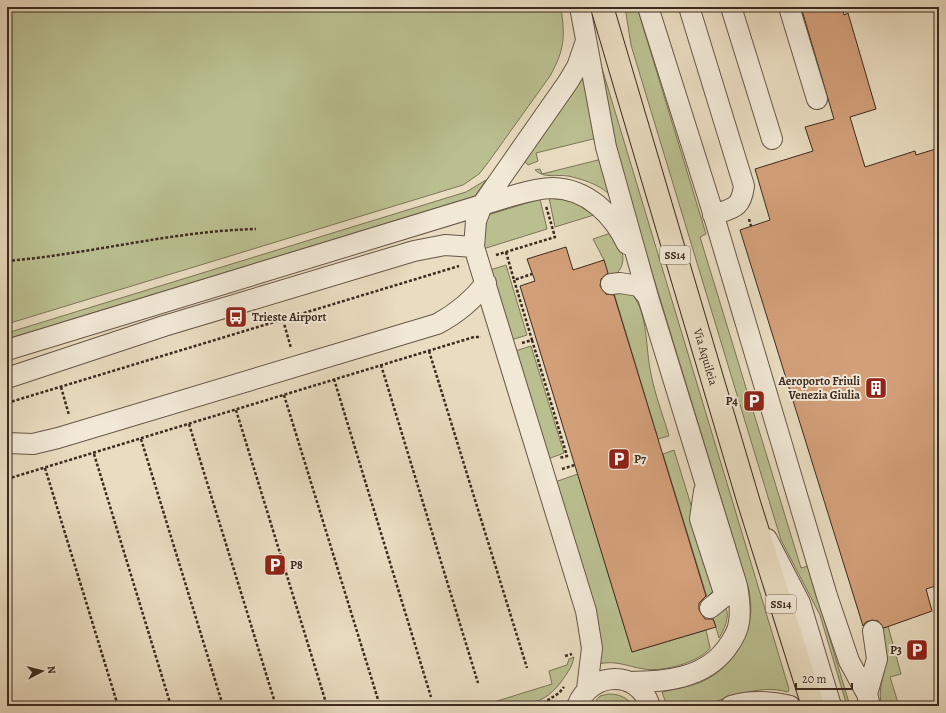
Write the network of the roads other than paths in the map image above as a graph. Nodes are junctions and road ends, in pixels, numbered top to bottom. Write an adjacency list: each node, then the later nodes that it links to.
1 (580, 7): 8 (lane)
2 (602, 7): 9 (main road, Via Aquileia / SS14)
3 (608, 7): 9 (lane)
4 (648, 7): 13 (lane)
5 (689, 7): 13 (lane)
6 (731, 7): 11 (lane)
7 (789, 7): 10 (lane)
8 (586, 40): 12 (lane); 17 (lane)
9 (621, 70): 22 (main road, Via Aquileia / SS14)
10 (816, 99)
11 (772, 139)
12 (482, 205): 14 (lane); 17 (lane); 18 (lane)
13 (713, 215): 27 (lane)
14 (474, 247): 15 (lane); 19 (lane)
15 (486, 283): 20 (lane); 26 (lane)
16 (611, 284): 17 (lane)
17 (645, 288): 21 (lane)
18 (7, 350)
19 (7, 378)
20 (7, 443)
21 (705, 483): 23 (lane); 25 (lane)
22 (749, 503): 31 (main road, Via Aquileia / SS14); 32 (lane)
23 (710, 608)
24 (873, 631): 27 (lane)
25 (629, 682): 26 (lane); 28 (lane)
26 (582, 698)
27 (868, 700)
28 (650, 706)
29 (730, 706): 30 (lane)
30 (790, 706)
31 (813, 706)
32 (831, 706)

